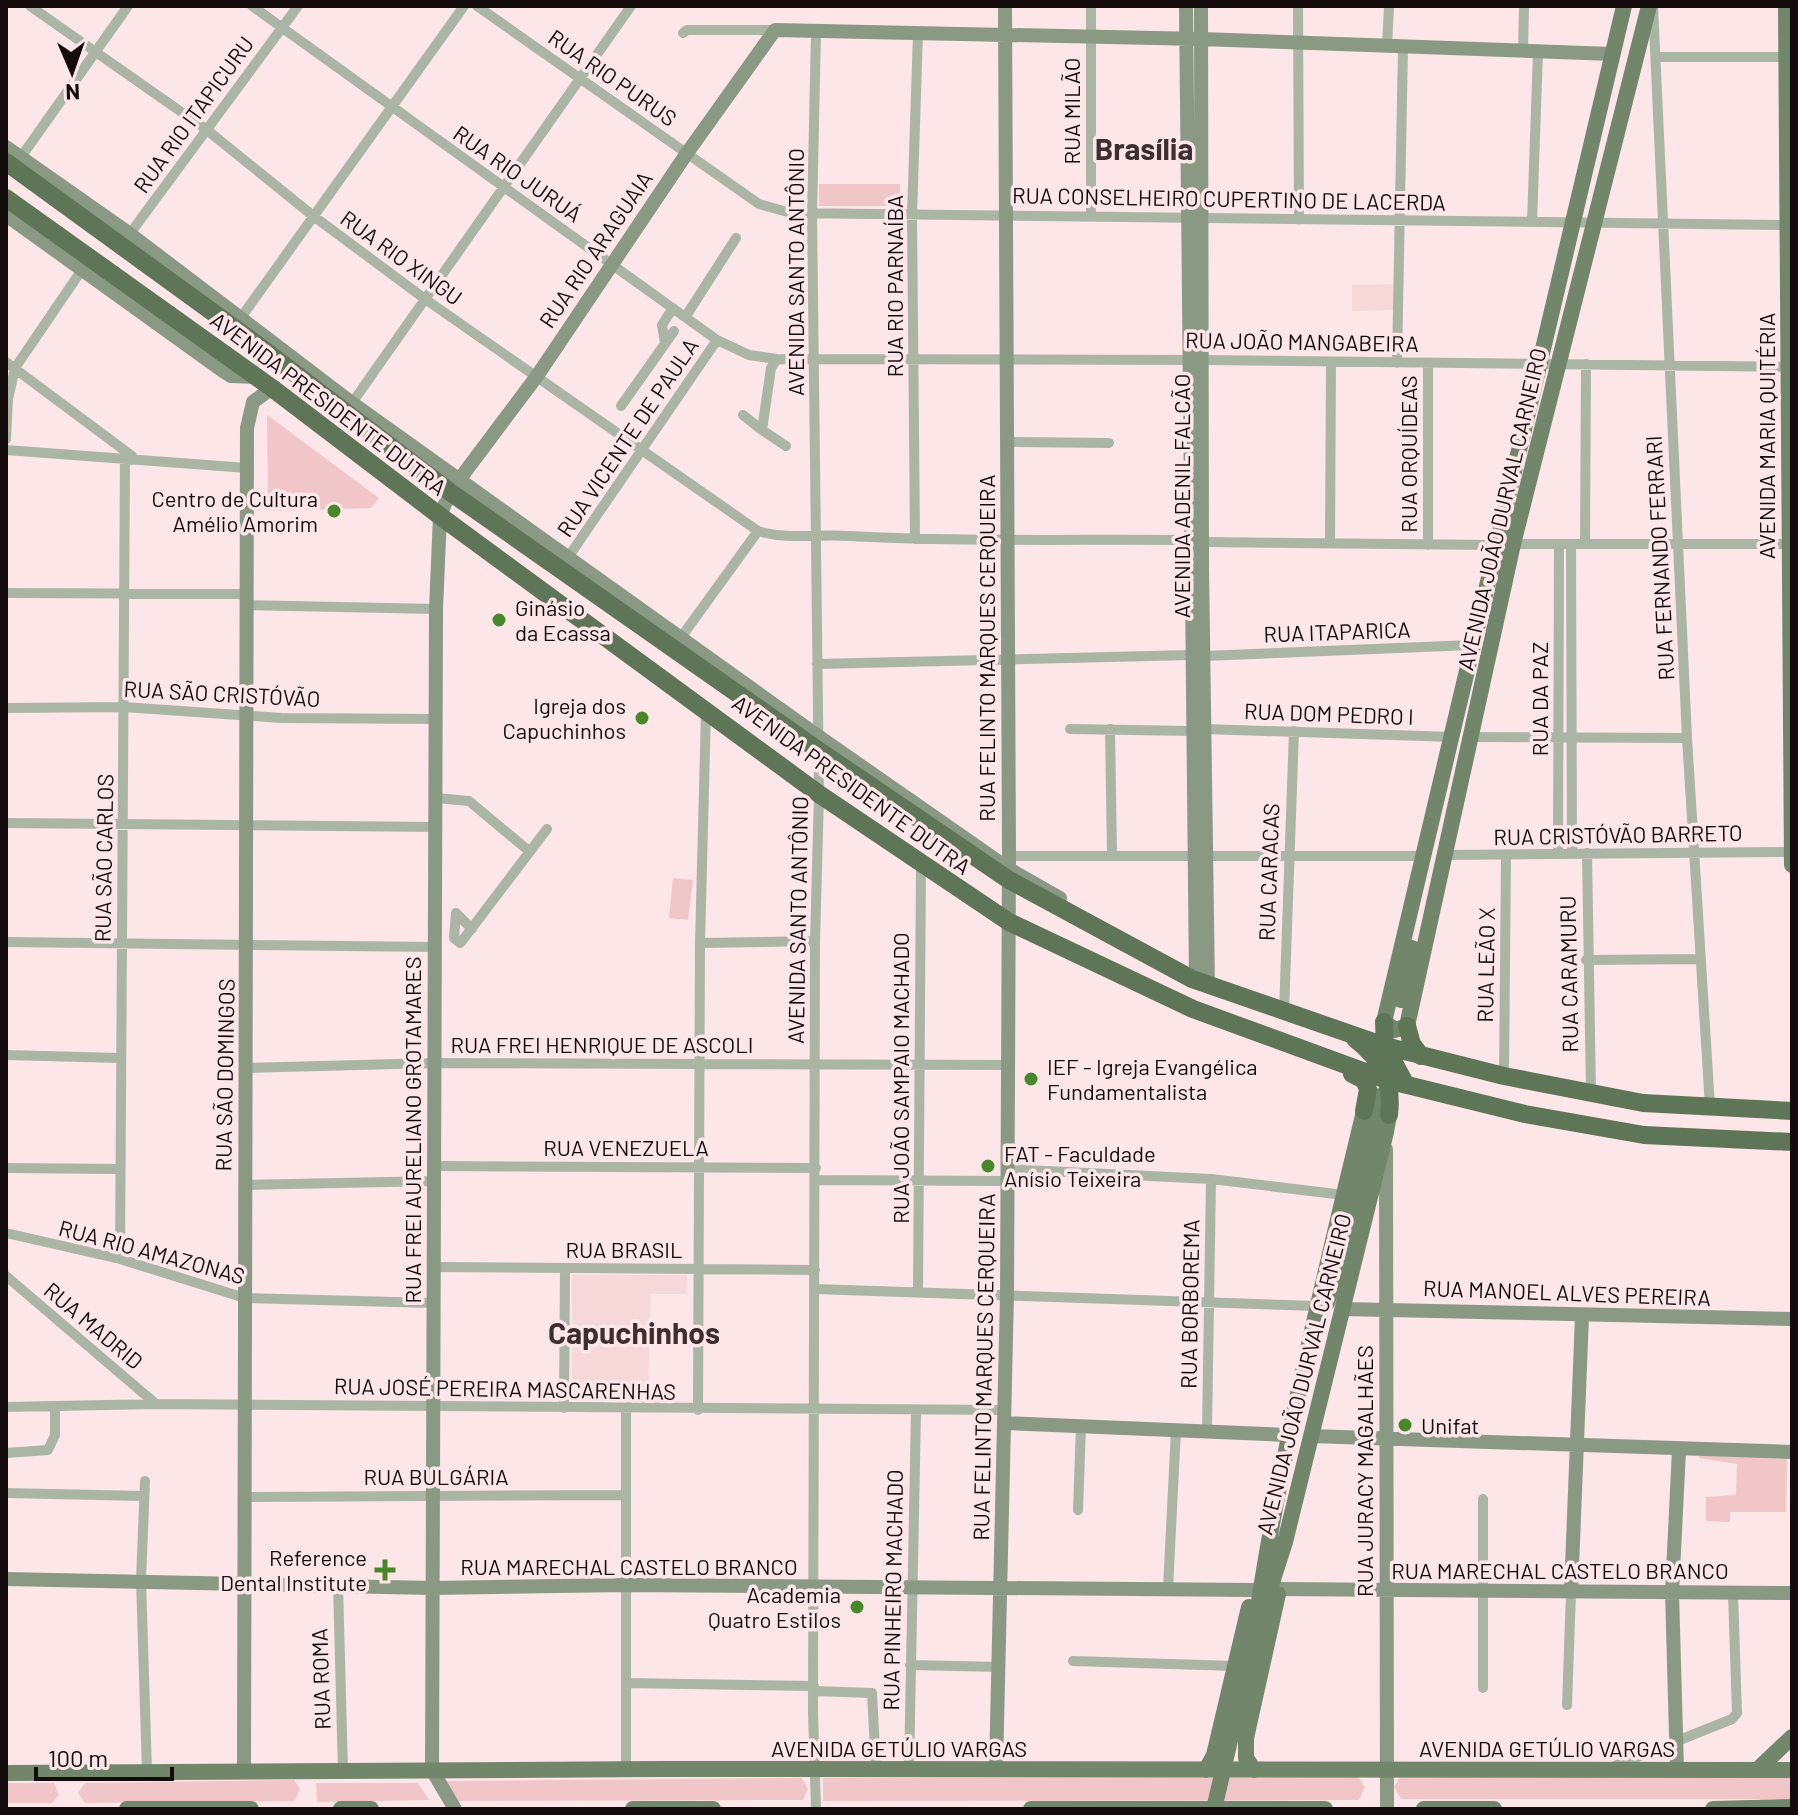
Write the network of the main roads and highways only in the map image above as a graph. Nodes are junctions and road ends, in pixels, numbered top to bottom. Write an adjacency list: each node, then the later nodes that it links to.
1 (1627, 6): 3 (main road); 5 (main road, AVENIDA JOÃO DURVAL CARNEIRO)
2 (1786, 6): 10 (main road, AVENIDA MARIA QUITÉRIA)
3 (1650, 8): 4 (main road, AVENIDA JOÃO DURVAL CARNEIRO)
4 (1623, 113): 5 (main road); 14 (main road, AVENIDA JOÃO DURVAL CARNEIRO)
5 (1595, 124): 14 (main road, AVENIDA JOÃO DURVAL CARNEIRO)
6 (14, 160): 9 (highway, AVENIDA PRESIDENTE DUTRA)
7 (67, 192): 9 (highway)
8 (6, 198): 21 (highway, AVENIDA PRESIDENTE DUTRA)
9 (75, 211): 11 (highway, AVENIDA PRESIDENTE DUTRA)
10 (1790, 225): 12 (main road, AVENIDA MARIA QUITÉRIA)
11 (255, 343): 13 (highway); 18 (highway, AVENIDA PRESIDENTE DUTRA)
12 (1790, 367): 15 (main road, AVENIDA MARIA QUITÉRIA)
13 (306, 368)
14 (1461, 742): 17 (main road); 17 (main road, AVENIDA JOÃO DURVAL CARNEIRO); 17 (main road, AVENIDA JOÃO DURVAL CARNEIRO)
15 (1792, 852): 16 (main road, AVENIDA MARIA QUITÉRIA)
16 (1792, 865)
17 (1396, 1022): 18 (highway); 19 (highway); 20 (highway)
18 (1354, 1036): 19 (highway, AVENIDA PRESIDENTE DUTRA); 22 (highway)
19 (1385, 1046): 20 (highway, AVENIDA PRESIDENTE DUTRA); 22 (highway)
20 (1421, 1056): 24 (highway, AVENIDA PRESIDENTE DUTRA)
21 (1340, 1065): 22 (highway, AVENIDA PRESIDENTE DUTRA); 25 (highway)
22 (1396, 1082): 23 (highway, AVENIDA PRESIDENTE DUTRA); 25 (highway)
23 (1423, 1090): 25 (highway); 26 (highway, AVENIDA PRESIDENTE DUTRA)
24 (1792, 1111)
25 (1378, 1118): 27 (main road); 28 (main road, AVENIDA JOÃO DURVAL CARNEIRO); 29 (main road, AVENIDA JOÃO DURVAL CARNEIRO)
26 (1792, 1142)
27 (1336, 1279): 28 (main road); 29 (main road)
28 (1309, 1349): 31 (main road, AVENIDA JOÃO DURVAL CARNEIRO)
29 (1330, 1352): 30 (main road, AVENIDA JOÃO DURVAL CARNEIRO)
30 (1285, 1542): 32 (main road, AVENIDA JOÃO DURVAL CARNEIRO); 35 (main road)
31 (1266, 1548): 32 (main road, AVENIDA JOÃO DURVAL CARNEIRO); 33 (main road)
32 (1253, 1642): 53 (main road, AVENIDA JOÃO DURVAL CARNEIRO, bridge)
33 (1221, 1727): 35 (main road); 36 (main road)
34 (1792, 1737): 38 (main road)
35 (1246, 1738): 37 (main road)
36 (1206, 1770): 37 (main road, AVENIDA GETÚLIO VARGAS); 40 (main road, AVENIDA GETÚLIO VARGAS)
37 (1254, 1770): 38 (main road, AVENIDA GETÚLIO VARGAS)
38 (1757, 1770): 39 (main road, AVENIDA GETÚLIO VARGAS)
39 (1792, 1770)
40 (6, 1773)
41 (1792, 1807): 58 (main road)
42 (1227, 1808): 52 (main road); 54 (main road)
43 (127, 1809): 44 (main road)
44 (136, 1809): 45 (main road)
45 (251, 1809)
46 (341, 1809): 47 (main road)
47 (363, 1809): 48 (main road)
48 (371, 1809)
49 (637, 1809): 50 (main road)
50 (713, 1809)
51 (1031, 1809): 52 (main road)
52 (1178, 1809)
53 (1214, 1809)
54 (1325, 1809)
55 (1424, 1809): 56 (main road)
56 (1494, 1809)
57 (1713, 1809): 58 (main road)
58 (1747, 1809)

